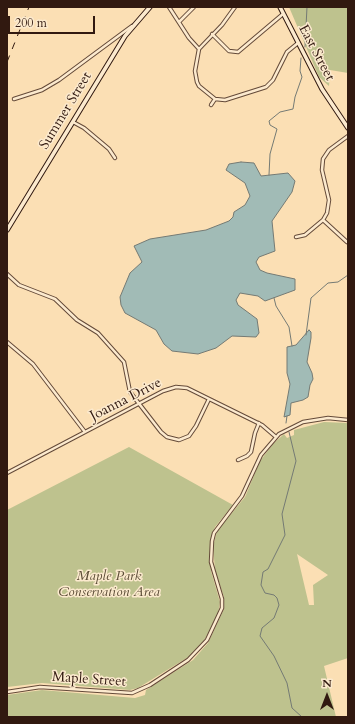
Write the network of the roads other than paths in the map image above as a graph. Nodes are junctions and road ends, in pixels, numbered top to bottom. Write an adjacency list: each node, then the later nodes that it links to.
1 (150, 7): 8 (main road, Summer Street)
2 (169, 7): 7 (street)
3 (194, 7): 7 (street)
4 (235, 7): 9 (street)
5 (280, 7): 6 (main road, East Street)
6 (283, 14): 9 (street); 10 (main road, East Street)
7 (178, 22): 11 (street)
8 (132, 26): 12 (street); 15 (main road, Summer Street)
9 (212, 34): 11 (street)
10 (298, 43): 13 (street); 16 (main road, East Street)
11 (199, 49): 13 (street)
12 (14, 99)
13 (215, 99): 14 (street)
14 (211, 105)
15 (73, 122): 18 (street); 20 (main road, Summer Street)
16 (348, 128)
17 (348, 136): 19 (street)
18 (115, 158)
19 (323, 220): 21 (street); 22 (street)
20 (7, 230)
21 (296, 237)
22 (347, 242)
23 (7, 274): 26 (street)
24 (7, 342): 29 (street)
25 (209, 399): 26 (street, Joanna Drive); 26 (street); 28 (street, Joanna Drive)
26 (139, 404): 29 (street, Joanna Drive)
27 (348, 420): 30 (street, Maple Street)
28 (260, 423): 30 (street, Joanna Drive); 31 (street)
29 (85, 432): 32 (street, Joanna Drive)
30 (276, 438): 33 (street, Maple Street)
31 (238, 460)
32 (7, 472)
33 (7, 692)

